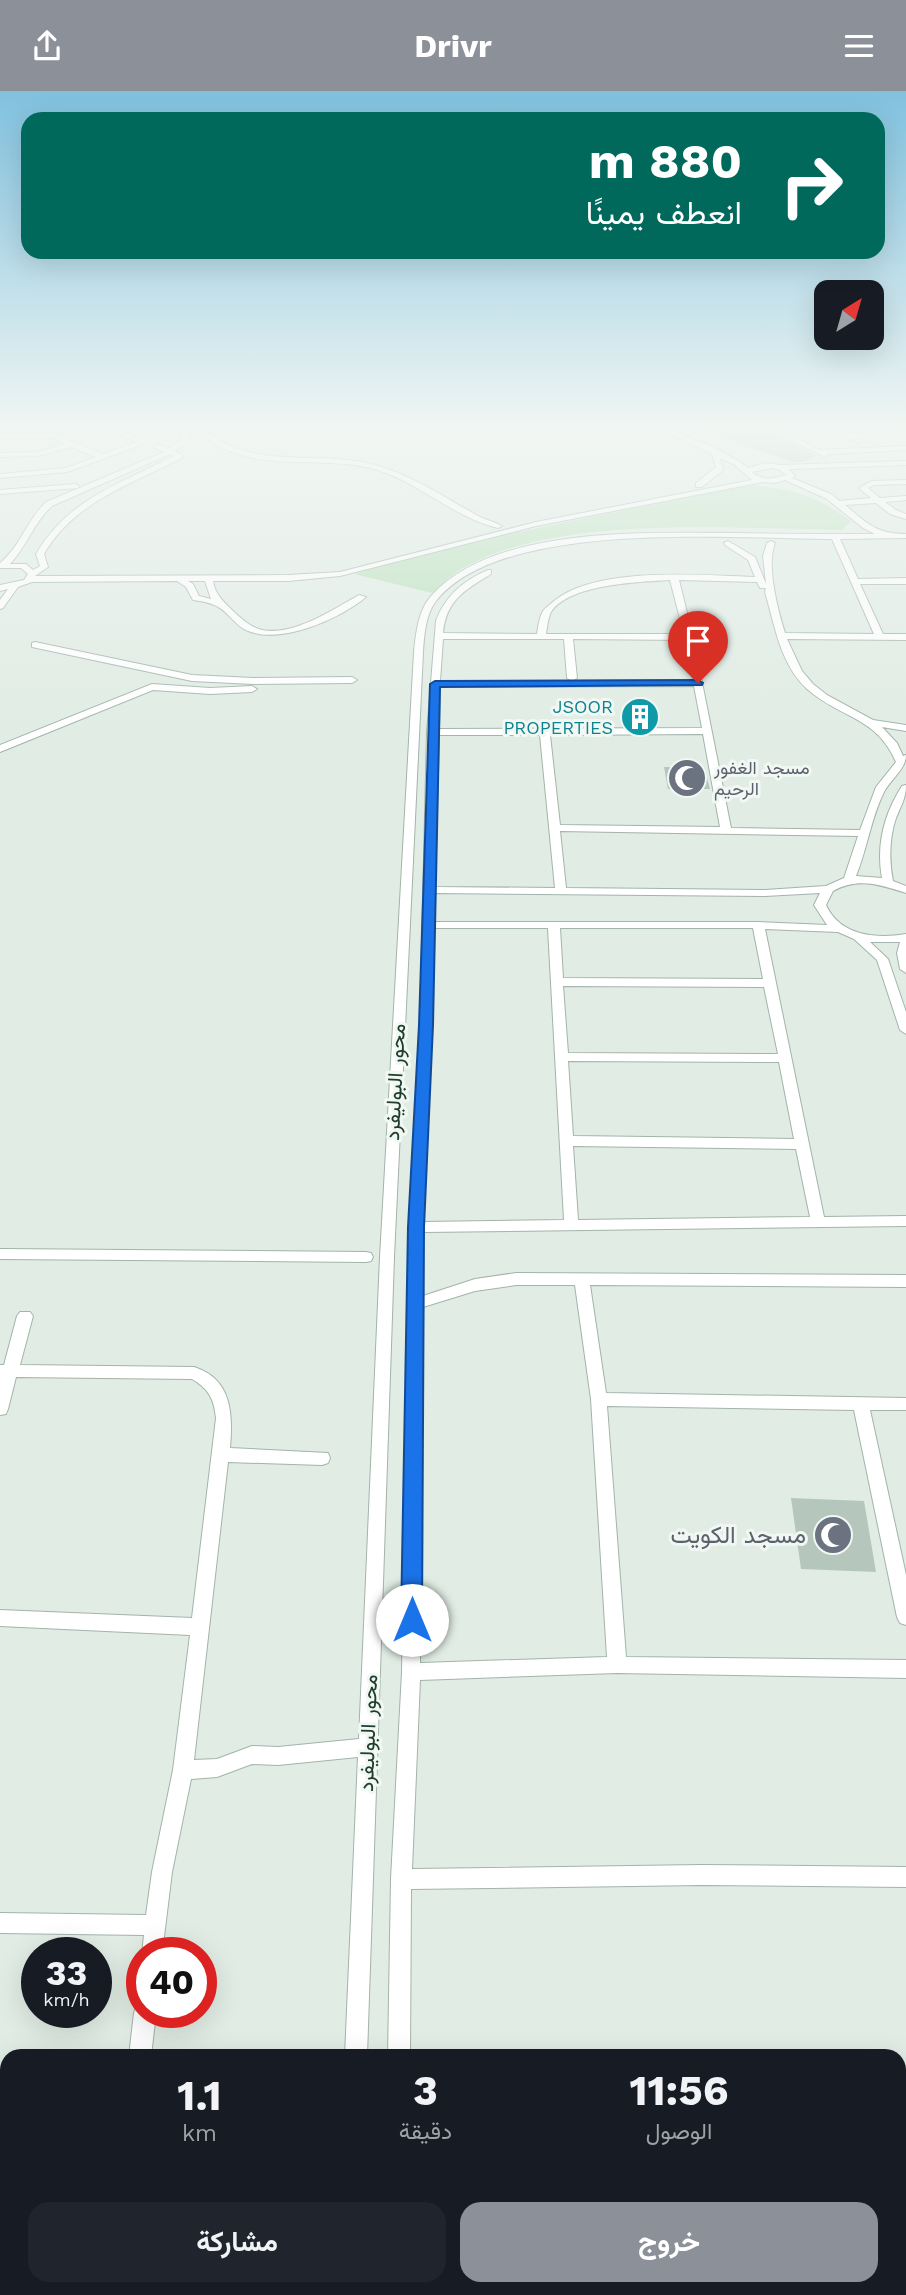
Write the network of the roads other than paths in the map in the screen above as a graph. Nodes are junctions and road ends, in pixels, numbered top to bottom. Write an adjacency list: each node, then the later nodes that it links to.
1 (28, 531): 12 (street)
2 (38, 531): 13 (street)
3 (52, 531): 14 (street)
4 (478, 531): 15 (street)
5 (509, 531): 17 (street)
6 (854, 531): 8 (street)
7 (899, 536): 8 (street, محور البوليفرد)
8 (844, 540): 10 (street, محور البوليفرد); 11 (street, محور البوليفرد); 20 (street); 94 (street, محور البوليفرد)
9 (728, 543): 10 (street, محور البوليفرد); 19 (street); 30 (street, محور البوليفرد)
10 (771, 543): 24 (street)
11 (906, 544)
12 (1, 566): 13 (street)
13 (23, 566): 14 (street)
14 (32, 575): 15 (street); 22 (street)
15 (65, 577): 16 (street)
16 (180, 579): 17 (street); 26 (street)
17 (209, 579): 26 (street)
18 (675, 579): 19 (street); 28 (street); 32 (street)
19 (761, 580): 24 (street)
20 (858, 580): 21 (street); 33 (street)
21 (906, 581)
22 (14, 586): 23 (street); 27 (street)
23 (0, 588)
24 (769, 592): 31 (street)
25 (362, 597): 26 (street)
26 (219, 603)
27 (0, 606)
28 (541, 635): 29 (street); 30 (street)
29 (568, 635): 32 (street); 36 (street)
30 (439, 636): 40 (street, محور البوليفرد)
31 (783, 636): 33 (street); 41 (street)
32 (690, 637): 38 (street)
33 (880, 637): 34 (street)
34 (906, 637)
35 (35, 645): 39 (street)
36 (572, 678): 38 (street); 40 (street)
37 (352, 680): 39 (street)
38 (698, 680): 40 (street); 43 (street)
39 (290, 681): 46 (street)
40 (435, 681): 44 (street, محور البوليفرد)
41 (872, 723): 42 (street); 47 (street)
42 (906, 728)
43 (707, 731): 45 (street); 50 (street)
44 (432, 732): 45 (street); 56 (street, محور البوليفرد)
45 (545, 732): 49 (street)
46 (0, 749)
47 (903, 760): 51 (street)
48 (906, 788): 53 (street)
49 (555, 828): 50 (street); 57 (street)
50 (726, 830): 51 (street)
51 (862, 833): 52 (street)
52 (849, 881): 53 (street); 54 (street)
53 (888, 883): 55 (street)
54 (828, 889): 57 (street); 61 (street)
55 (905, 889)
56 (429, 890): 57 (street); 58 (street, محور البوليفرد)
57 (561, 891)
58 (428, 925): 59 (street); 74 (street, محور البوليفرد)
59 (554, 925): 60 (street); 64 (street)
60 (758, 925): 61 (street); 65 (street)
61 (846, 931): 62 (street); 66 (street)
62 (906, 938): 63 (street)
63 (906, 969)
64 (559, 982): 65 (street); 67 (street)
65 (770, 983): 68 (street)
66 (906, 1030)
67 (564, 1057): 68 (street); 69 (street)
68 (785, 1058): 70 (street)
69 (567, 1141): 70 (street); 73 (street)
70 (802, 1144): 72 (street)
71 (906, 1221): 72 (street)
72 (818, 1223): 73 (street)
73 (571, 1225): 74 (street)
74 (416, 1227): 79 (street, محور البوليفرد)
75 (0, 1254): 76 (street)
76 (366, 1257)
77 (582, 1280): 78 (street); 79 (street); 82 (street)
78 (906, 1281)
79 (414, 1304): 93 (street, محور البوليفرد)
80 (25, 1316): 81 (street)
81 (5, 1371): 85 (street); 86 (street)
82 (599, 1399): 83 (street); 91 (street)
83 (861, 1403): 84 (street); 88 (street)
84 (906, 1404)
85 (0, 1409)
86 (221, 1455): 87 (street); 90 (street)
87 (322, 1458)
88 (906, 1617)
89 (0, 1618): 90 (street)
90 (200, 1627): 95 (street)
91 (617, 1665): 92 (street); 93 (street)
92 (906, 1669)
93 (411, 1672): 97 (street, محور البوليفرد)
94 (368, 1748): 95 (street); 103 (street, محور البوليفرد)
95 (183, 1770): 99 (street)
96 (906, 1877): 97 (street)
97 (401, 1879): 104 (street, محور البوليفرد)
98 (0, 1923): 99 (street)
99 (156, 1925): 100 (street)
100 (154, 1937)
101 (143, 2028): 102 (street)
102 (141, 2049)
103 (356, 2049)
104 (399, 2049)

